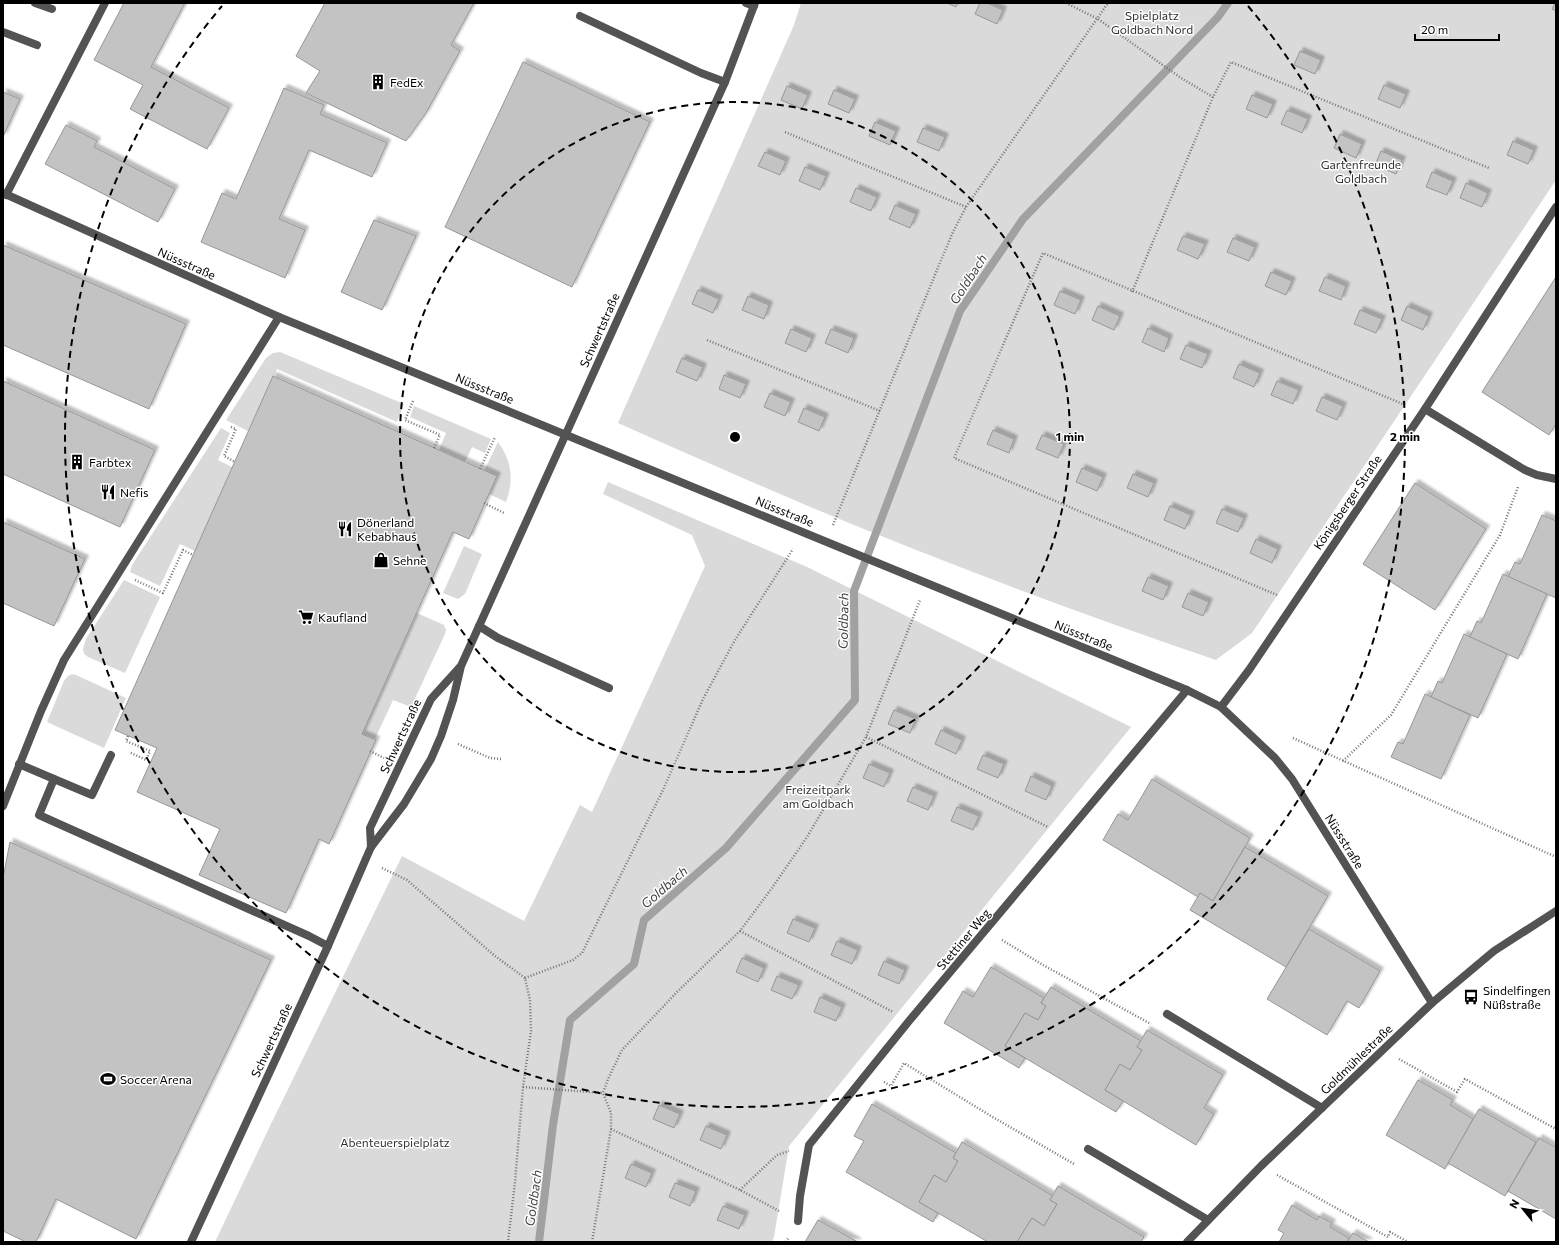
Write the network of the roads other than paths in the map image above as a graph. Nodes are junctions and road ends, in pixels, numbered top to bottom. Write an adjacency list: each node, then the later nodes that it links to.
1 (36, 3): 4 (street)
2 (105, 3): 9 (street)
3 (752, 4): 8 (street, Schwertstraße)
4 (52, 9)
5 (580, 16): 8 (street)
6 (3, 32): 7 (street)
7 (37, 45)
8 (725, 82): 13 (street, Schwertstraße)
9 (5, 194): 11 (street, Nüssstraße)
10 (1556, 207): 12 (street, Königsberger Straße)
11 (279, 317): 13 (street, Nüssstraße); 21 (street)
12 (1424, 411): 14 (street); 19 (street, Königsberger Straße)
13 (566, 434): 15 (street, Schwertstraße); 18 (street, Nüssstraße)
14 (1556, 479)
15 (479, 626): 16 (street, Schwertstraße); 17 (street)
16 (461, 666): 24 (street, Schwertstraße); 24 (street, Schwertstraße)
17 (609, 688)
18 (1187, 690): 19 (street, Nüssstraße); 32 (street, Stettiner Weg)
19 (1221, 707): 27 (street, Nüssstraße)
20 (111, 755): 22 (street)
21 (19, 764): 22 (street); 23 (street)
22 (54, 779): 26 (street)
23 (3, 806)
24 (371, 847): 26 (street, Schwertstraße)
25 (1556, 912): 27 (street, Goldmühlestraße)
26 (328, 946): 33 (street, Schwertstraße)
27 (1432, 1004): 29 (street, Goldmühlestraße)
28 (1167, 1014): 29 (street)
29 (1322, 1108): 31 (street, Goldmühlestraße)
30 (1088, 1149): 31 (street)
31 (1208, 1220): 34 (street, Goldmühlestraße)
32 (798, 1221)
33 (190, 1242)
34 (1187, 1242)

